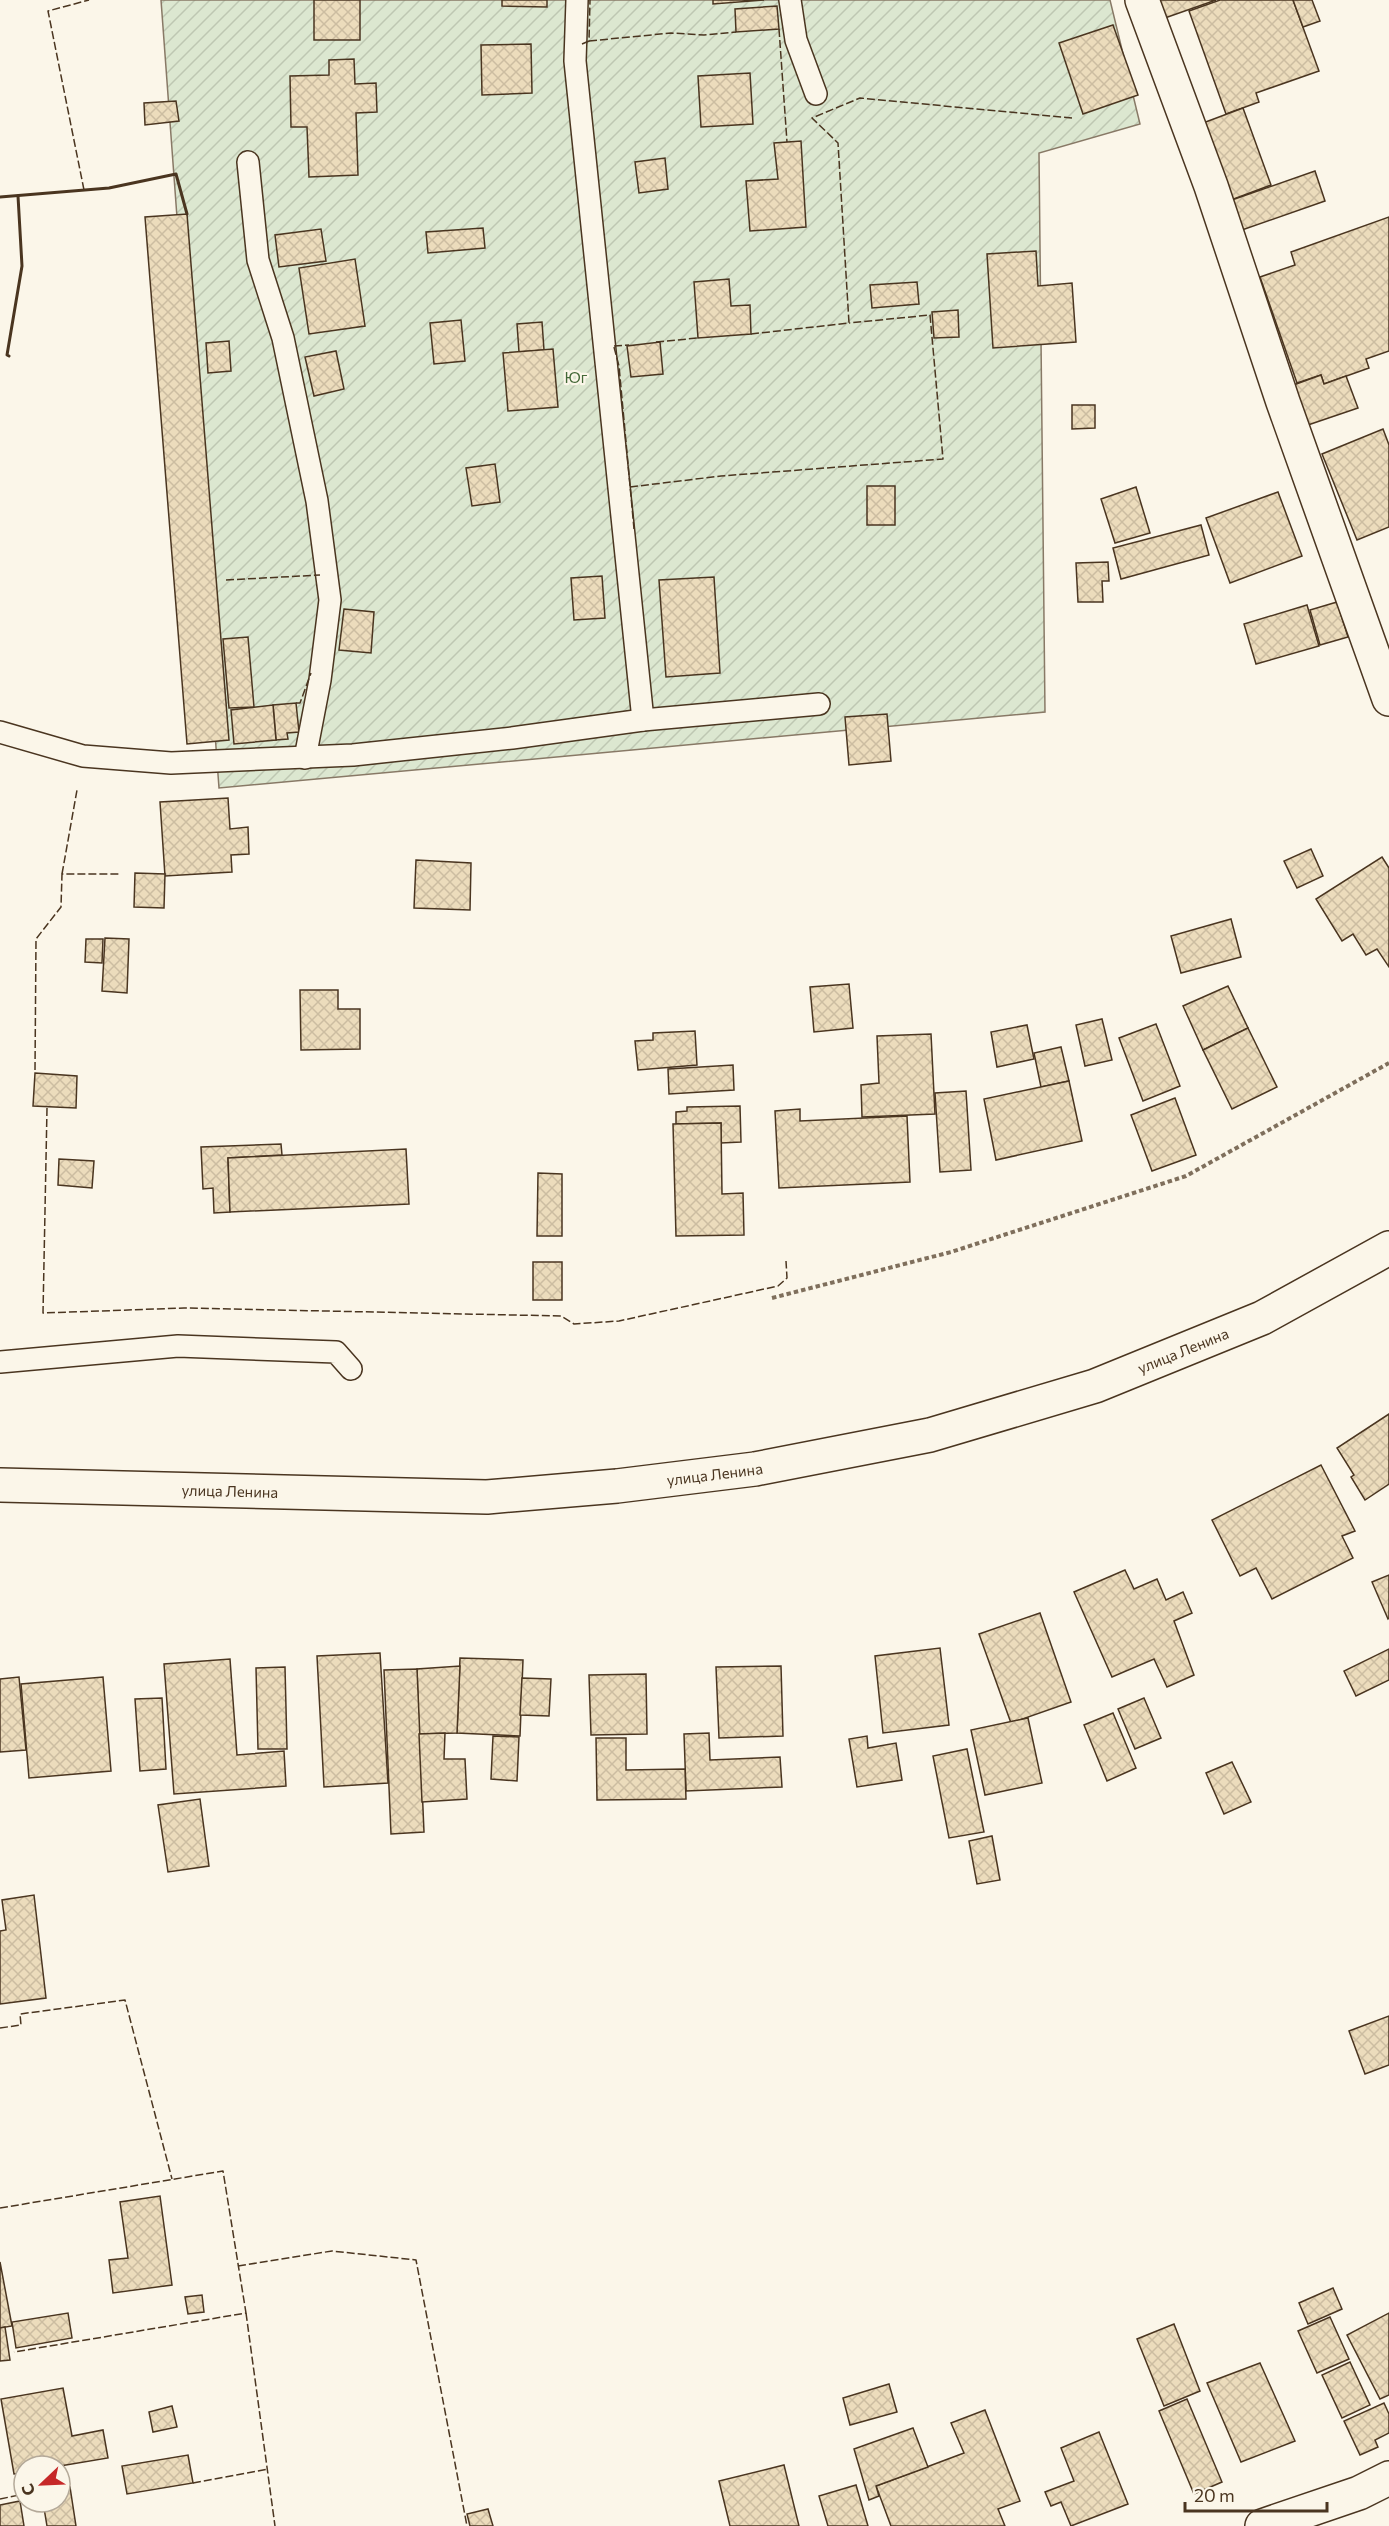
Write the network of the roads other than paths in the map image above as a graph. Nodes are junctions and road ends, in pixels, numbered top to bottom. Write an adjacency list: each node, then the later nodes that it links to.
1 (576, 0): 8 (lane)
2 (790, 0): 4 (lane)
3 (1142, 0): 6 (main road)
4 (816, 94)
5 (248, 162): 10 (lane)
6 (1389, 699)
7 (819, 704): 8 (lane)
8 (643, 720): 10 (lane)
9 (0, 732): 10 (lane)
10 (305, 758)
11 (1389, 1248): 14 (main road, улица Ленина)
12 (0, 1362): 13 (lane)
13 (351, 1369)
14 (0, 1485)
15 (1389, 2478): 16 (main road)
16 (1262, 2526)

